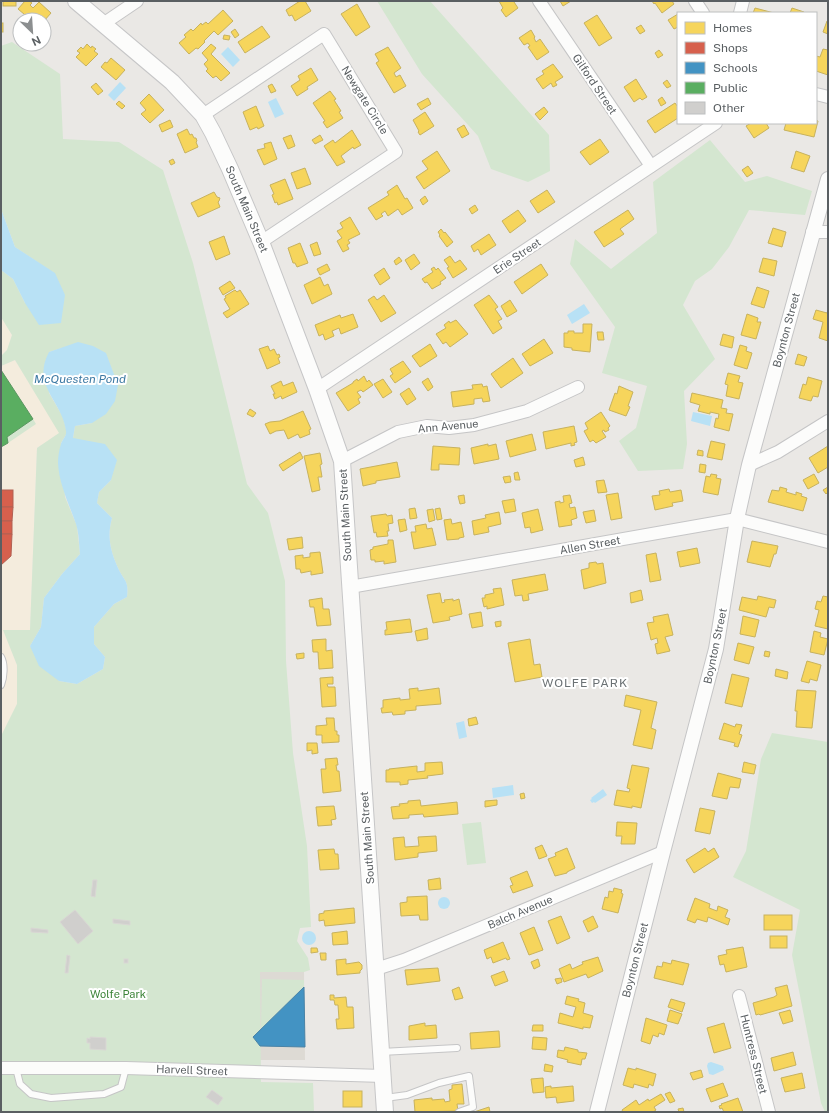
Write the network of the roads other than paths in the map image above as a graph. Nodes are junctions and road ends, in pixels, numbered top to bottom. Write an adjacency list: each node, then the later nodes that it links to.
1 (76, 1): 8 (main road, South Main Street)
2 (137, 1): 8 (street)
3 (539, 1): 13 (street, Gilford Street)
4 (695, 1): 6 (street)
5 (743, 1): 7 (street)
6 (702, 12)
7 (740, 12)
8 (103, 24): 11 (main road, South Main Street)
9 (817, 94): 10 (street)
10 (828, 97)
11 (203, 115): 17 (main road, South Main Street); 17 (street, Newgate Circle)
12 (714, 124): 13 (street, Erie Street)
13 (651, 166): 19 (street, Erie Street)
14 (828, 178): 15 (street, Boynton Street)
15 (812, 232): 16 (street); 22 (street, Boynton Street)
16 (828, 232)
17 (261, 242): 19 (main road, South Main Street)
18 (578, 387): 21 (street, Ann Avenue)
19 (318, 389): 21 (main road, South Main Street)
20 (828, 421): 22 (street)
21 (342, 461): 25 (main road, South Main Street)
22 (749, 466): 23 (street, Boynton Street)
23 (737, 519): 24 (street, Allen Street); 25 (street, Allen Street); 28 (street, Boynton Street)
24 (828, 542)
25 (350, 587): 29 (main road, South Main Street)
26 (1, 657): 27 (lane)
27 (1, 685)
28 (663, 852): 29 (street, Balch Avenue); 39 (street, Boynton Street)
29 (376, 969): 32 (main road, South Main Street)
30 (739, 996): 40 (street, Huntress Street)
31 (457, 1048): 32 (lane)
32 (381, 1052): 36 (main road, South Main Street)
33 (1, 1068): 34 (street, Harvell Street)
34 (16, 1068): 35 (street, Harvell Street); 35 (lane)
35 (126, 1068): 36 (street, Harvell Street)
36 (383, 1076): 37 (main road, South Main Street)
37 (384, 1105): 38 (lane)
38 (459, 1112)
39 (596, 1112)
40 (768, 1112)

